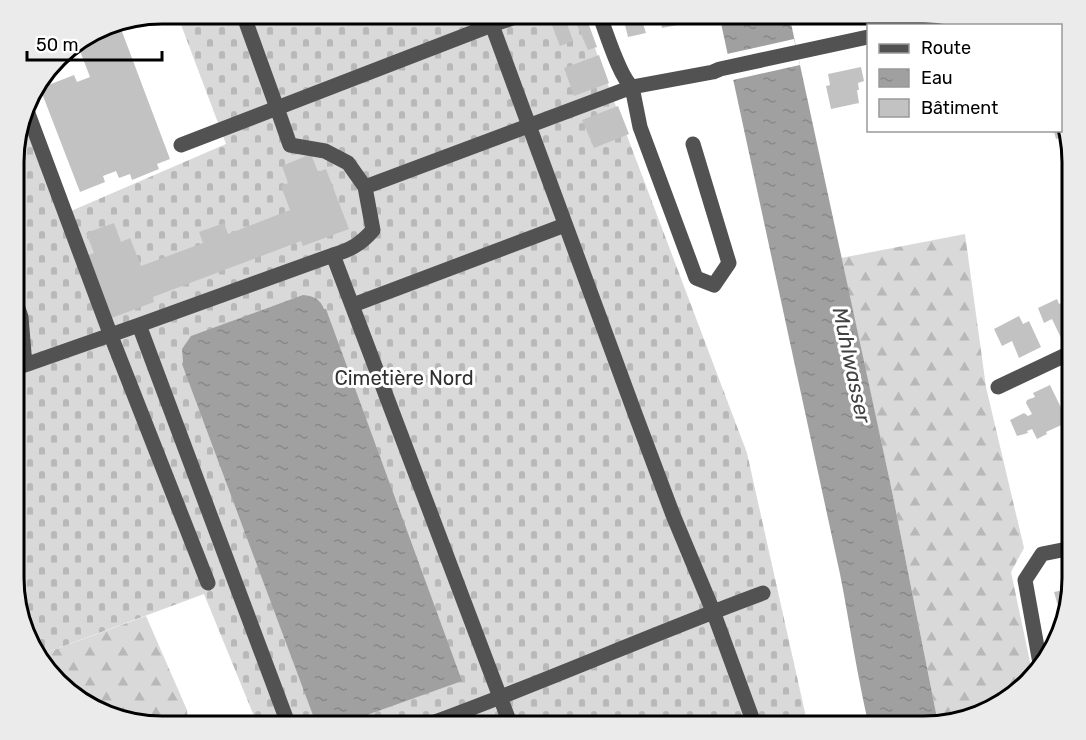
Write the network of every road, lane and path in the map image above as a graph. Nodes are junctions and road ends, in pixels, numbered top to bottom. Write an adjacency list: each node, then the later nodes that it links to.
1 (247, 24): 7 (street)
2 (480, 24): 7 (street)
3 (491, 24): 9 (street)
4 (603, 24): 6 (street)
5 (867, 37): 6 (street)
6 (632, 87): 9 (street); 10 (street)
7 (278, 108): 11 (street); 12 (street)
8 (31, 121): 17 (street)
9 (528, 126): 12 (street); 13 (street)
10 (693, 144)
11 (181, 145)
12 (365, 187): 14 (street)
13 (565, 225): 15 (street); 24 (street)
14 (333, 255): 15 (street); 16 (street)
15 (353, 306): 26 (street)
16 (139, 325): 17 (street); 27 (street)
17 (111, 336): 19 (street); 22 (street)
18 (1062, 357): 20 (street)
19 (24, 366)
20 (998, 387)
21 (1062, 550): 25 (street)
22 (208, 583)
23 (764, 593): 24 (street)
24 (713, 611): 26 (street); 30 (street)
25 (1038, 654)
26 (501, 698): 28 (street); 29 (street)
27 (285, 716)
28 (452, 716)
29 (507, 716)
30 (751, 716)

